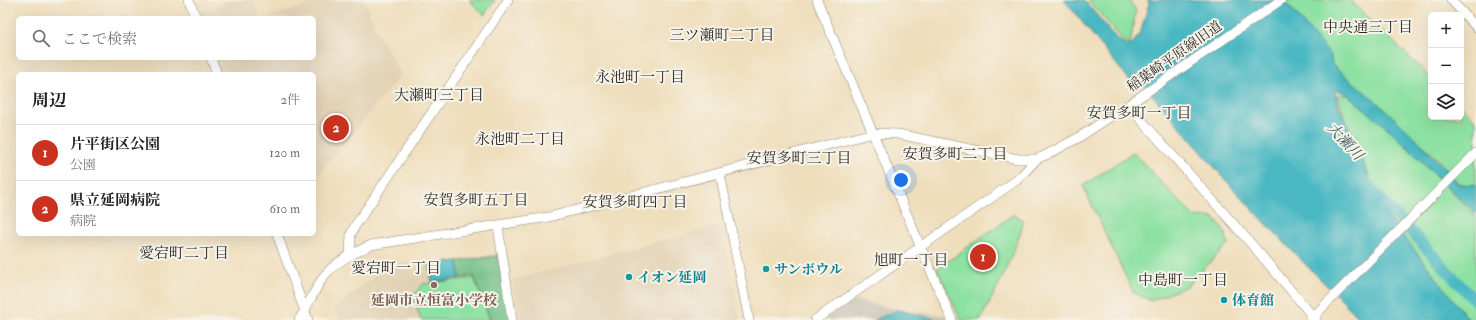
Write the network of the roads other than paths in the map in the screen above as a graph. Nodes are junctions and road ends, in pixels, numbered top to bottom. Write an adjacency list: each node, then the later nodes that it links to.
1 (189, 0): 6 (street)
2 (508, 0): 18 (street)
3 (817, 0): 11 (street)
4 (1281, 0): 10 (street, 稲葉崎平原線旧道)
5 (1451, 0): 7 (street)
6 (195, 16)
7 (1476, 27)
8 (212, 60): 9 (street)
9 (216, 72)
10 (1128, 105): 13 (street, 稲葉崎平原線旧道); 20 (street)
11 (873, 133): 13 (street, 稲葉崎平原線旧道); 14 (street, 稲葉崎平原線旧道); 17 (street)
12 (1476, 153): 20 (street)
13 (1037, 158): 17 (street)
14 (720, 173): 15 (street, 稲葉崎平原線旧道); 23 (street)
15 (498, 226): 18 (street, 稲葉崎平原線旧道); 22 (street)
16 (279, 236): 19 (street)
17 (921, 248): 24 (street); 25 (street)
18 (350, 254): 19 (street, 稲葉崎平原線旧道)
19 (306, 316): 21 (street, 稲葉崎平原線旧道)
20 (1314, 318)
21 (299, 320)
22 (512, 320)
23 (749, 320)
24 (815, 320)
25 (952, 320)

